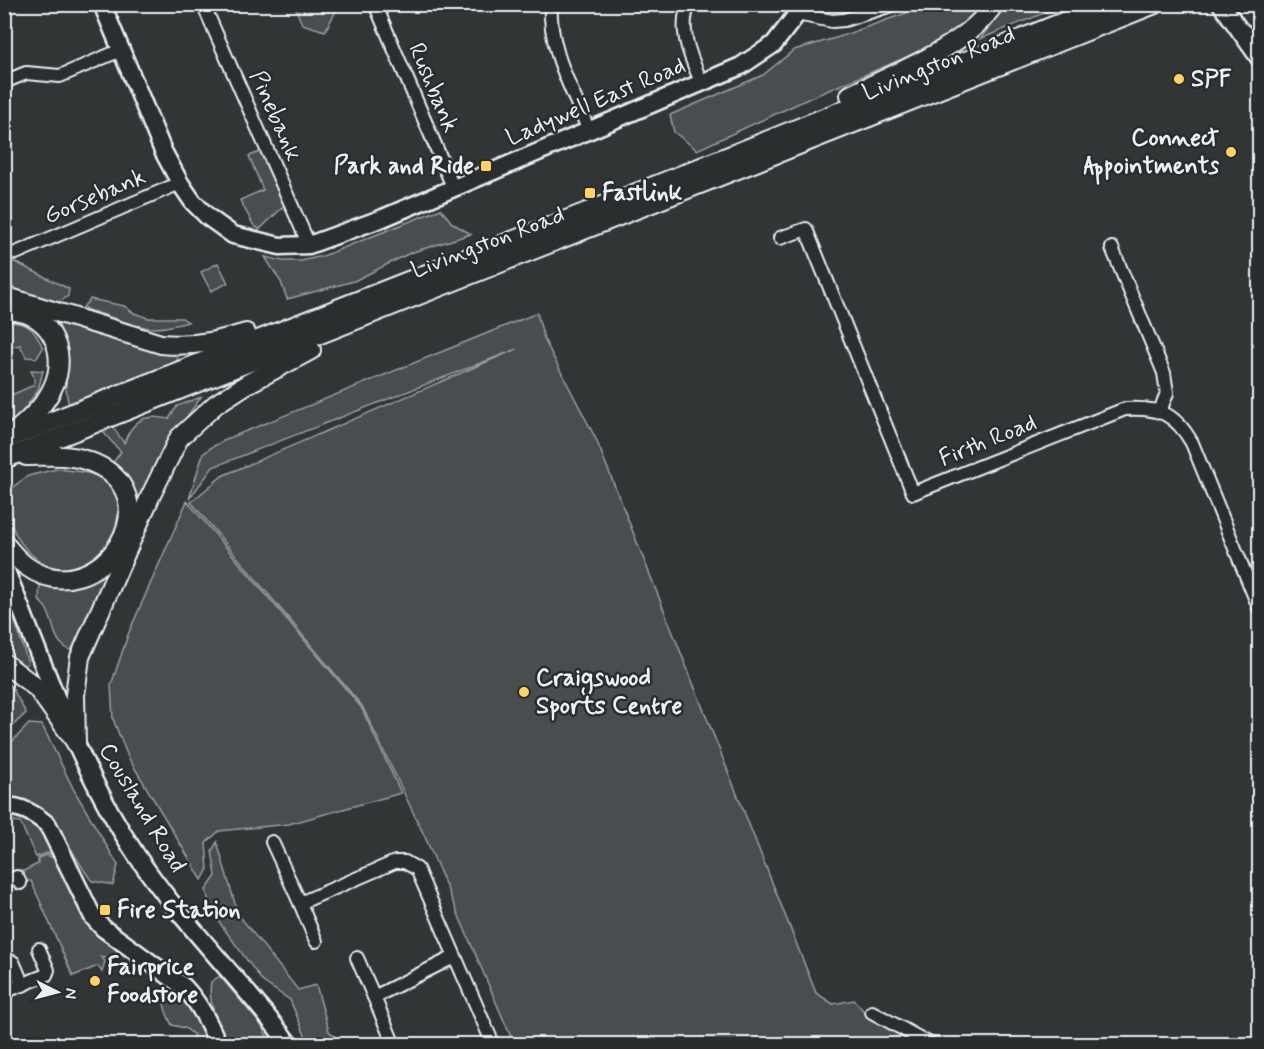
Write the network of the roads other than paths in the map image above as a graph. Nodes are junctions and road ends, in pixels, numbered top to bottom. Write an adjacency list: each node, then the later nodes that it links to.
1 (102, 4): 14 (street, Ladywell East Road)
2 (203, 4): 23 (street, Pinebank)
3 (375, 4): 21 (street, Rushbank)
4 (551, 4): 18 (street)
5 (689, 4): 17 (street)
6 (895, 4): 11 (street)
7 (994, 4): 19 (main road)
8 (1108, 4): 19 (main road, Livingston Road)
9 (1155, 4): 28 (main road, Livingston Road)
10 (1221, 4): 12 (street)
11 (798, 9): 17 (street, Ladywell East Road)
12 (1243, 33): 13 (main road); 15 (street)
13 (1260, 48)
14 (121, 50): 16 (street); 20 (street, Ladywell East Road)
15 (1260, 59)
16 (4, 82)
17 (702, 84): 18 (street, Ladywell East Road)
18 (590, 131): 21 (street, Ladywell East Road)
19 (725, 157): 26 (main road, Livingston Road)
20 (180, 183): 23 (street, Ladywell East Road); 25 (street, Gorsebank)
21 (453, 187): 23 (street, Ladywell East Road)
22 (780, 238): 30 (street, Firth Road)
23 (309, 245)
24 (1112, 249): 30 (street)
25 (24, 252)
26 (371, 295): 27 (main road); 31 (main road, Livingston Road)
27 (4, 296)
28 (398, 304): 31 (main road, Livingston Road); 36 (main road)
29 (4, 311): 31 (main road)
30 (1160, 411): 34 (street)
31 (7, 451): 32 (main road)
32 (4, 543)
33 (4, 566): 36 (street, Cousland Road)
34 (1260, 610)
35 (4, 663): 36 (main road)
36 (76, 743): 53 (street, Cousland Road)
37 (4, 806): 52 (street)
38 (272, 842): 41 (street)
39 (4, 882): 40 (street)
40 (20, 883)
41 (300, 903): 42 (street); 44 (street)
42 (316, 941)
43 (39, 949): 47 (street)
44 (454, 957): 49 (street); 54 (street)
45 (357, 958): 49 (street)
46 (13, 962): 47 (street)
47 (23, 986): 48 (street)
48 (4, 992)
49 (374, 997): 51 (street)
50 (872, 1012): 55 (street)
51 (391, 1038)
52 (218, 1044)
53 (289, 1044)
54 (493, 1044)
55 (930, 1044)

